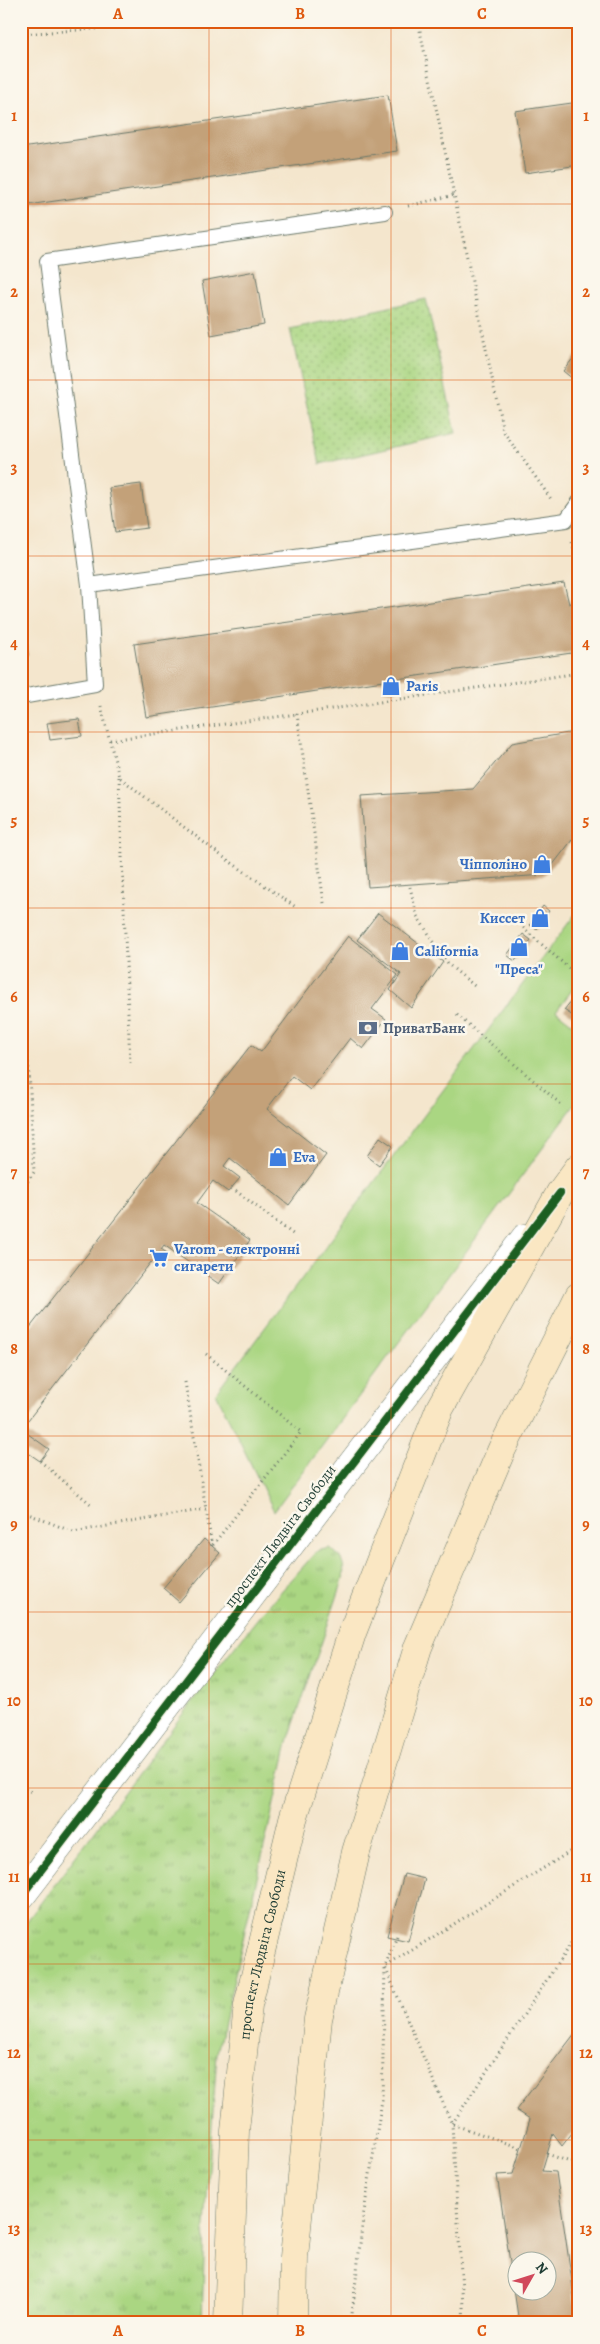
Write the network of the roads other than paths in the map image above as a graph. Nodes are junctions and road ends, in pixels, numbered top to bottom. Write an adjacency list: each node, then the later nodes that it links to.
1 (385, 212): 3 (lane)
2 (579, 502): 3 (lane)
3 (89, 585): 4 (lane)
4 (21, 697)
5 (579, 1167): 6 (main road, проспект Людвіга Свободи)
6 (560, 1193): 8 (street, проспект Людвіга Свободи); 9 (main road, проспект Людвіга Свободи)
7 (579, 1296): 10 (main road)
8 (21, 1896)
9 (228, 2323)
10 (293, 2323)

